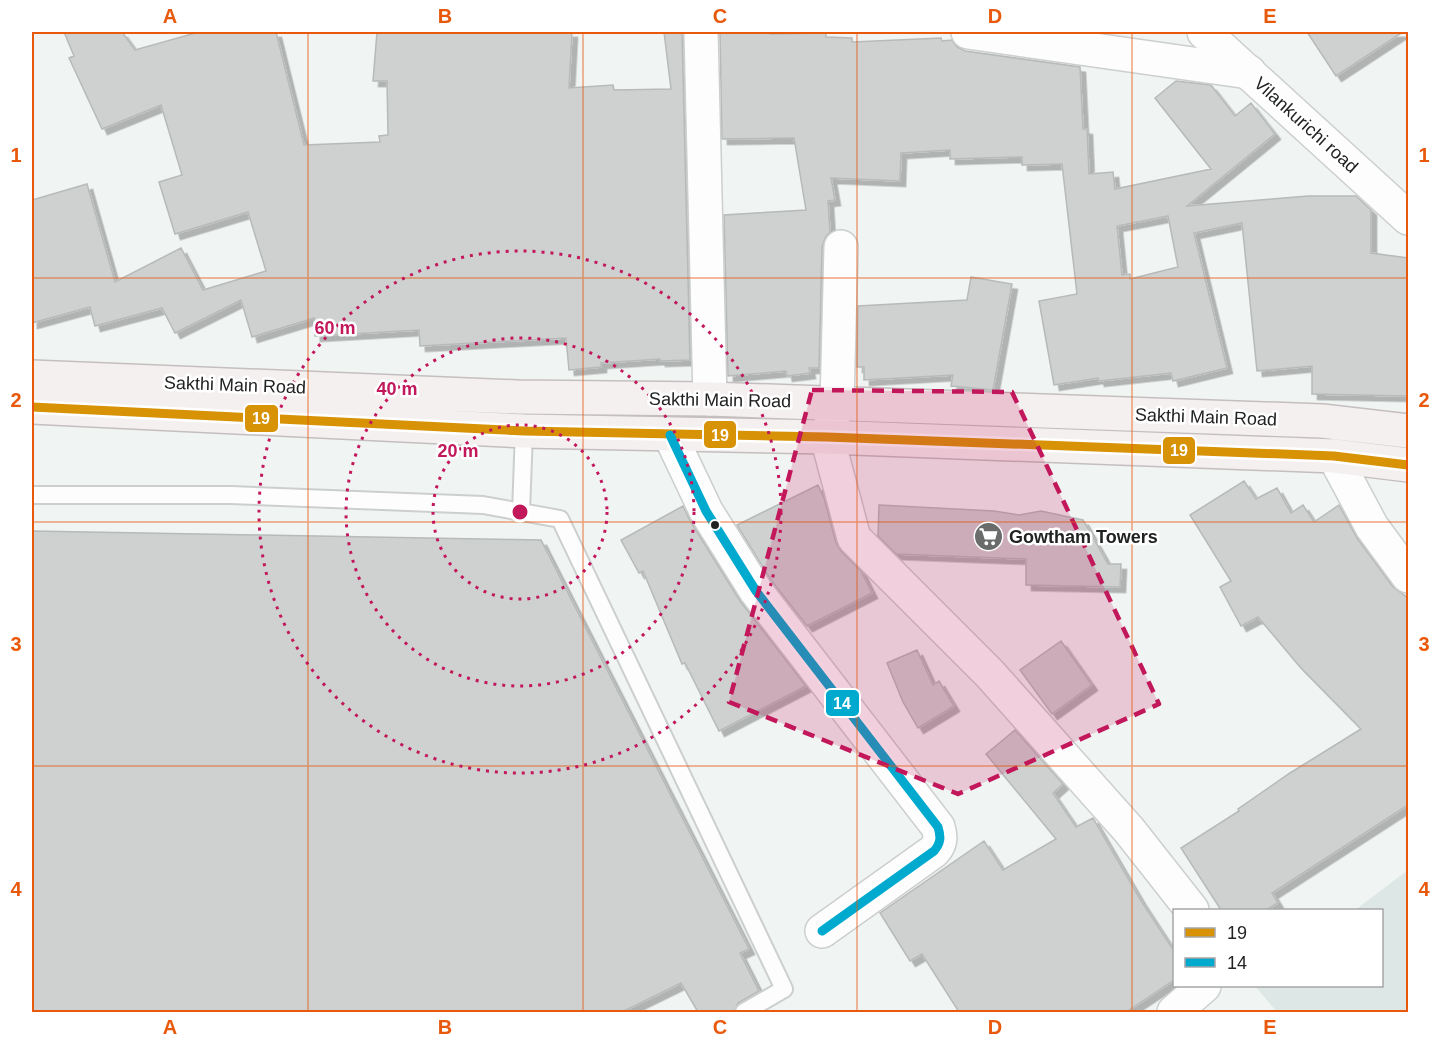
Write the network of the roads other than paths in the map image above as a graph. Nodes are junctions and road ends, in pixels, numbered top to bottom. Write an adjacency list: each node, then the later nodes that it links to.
1 (701, 32): 8 (street)
2 (968, 32): 4 (street)
3 (1204, 32): 4 (street, Vilankurichi road)
4 (1249, 72): 5 (street, Vilankurichi road)
5 (1408, 218)
6 (841, 247): 9 (street)
7 (32, 376): 8 (highway, Sakthi Main Road)
8 (710, 399): 9 (highway, Sakthi Main Road)
9 (837, 404): 12 (highway, Sakthi Main Road); 14 (street)
10 (32, 407): 11 (highway)
11 (524, 431): 13 (highway); 18 (lane)
12 (1408, 431)
13 (670, 435): 14 (highway); 21 (street)
14 (827, 437): 15 (highway); 20 (street)
15 (1334, 456): 16 (highway); 19 (street)
16 (1408, 465)
17 (32, 495): 18 (lane)
18 (521, 512): 23 (lane)
19 (1408, 576)
20 (1191, 909)
21 (822, 931)
22 (1203, 987): 24 (street)
23 (744, 1012)
24 (1174, 1012)

